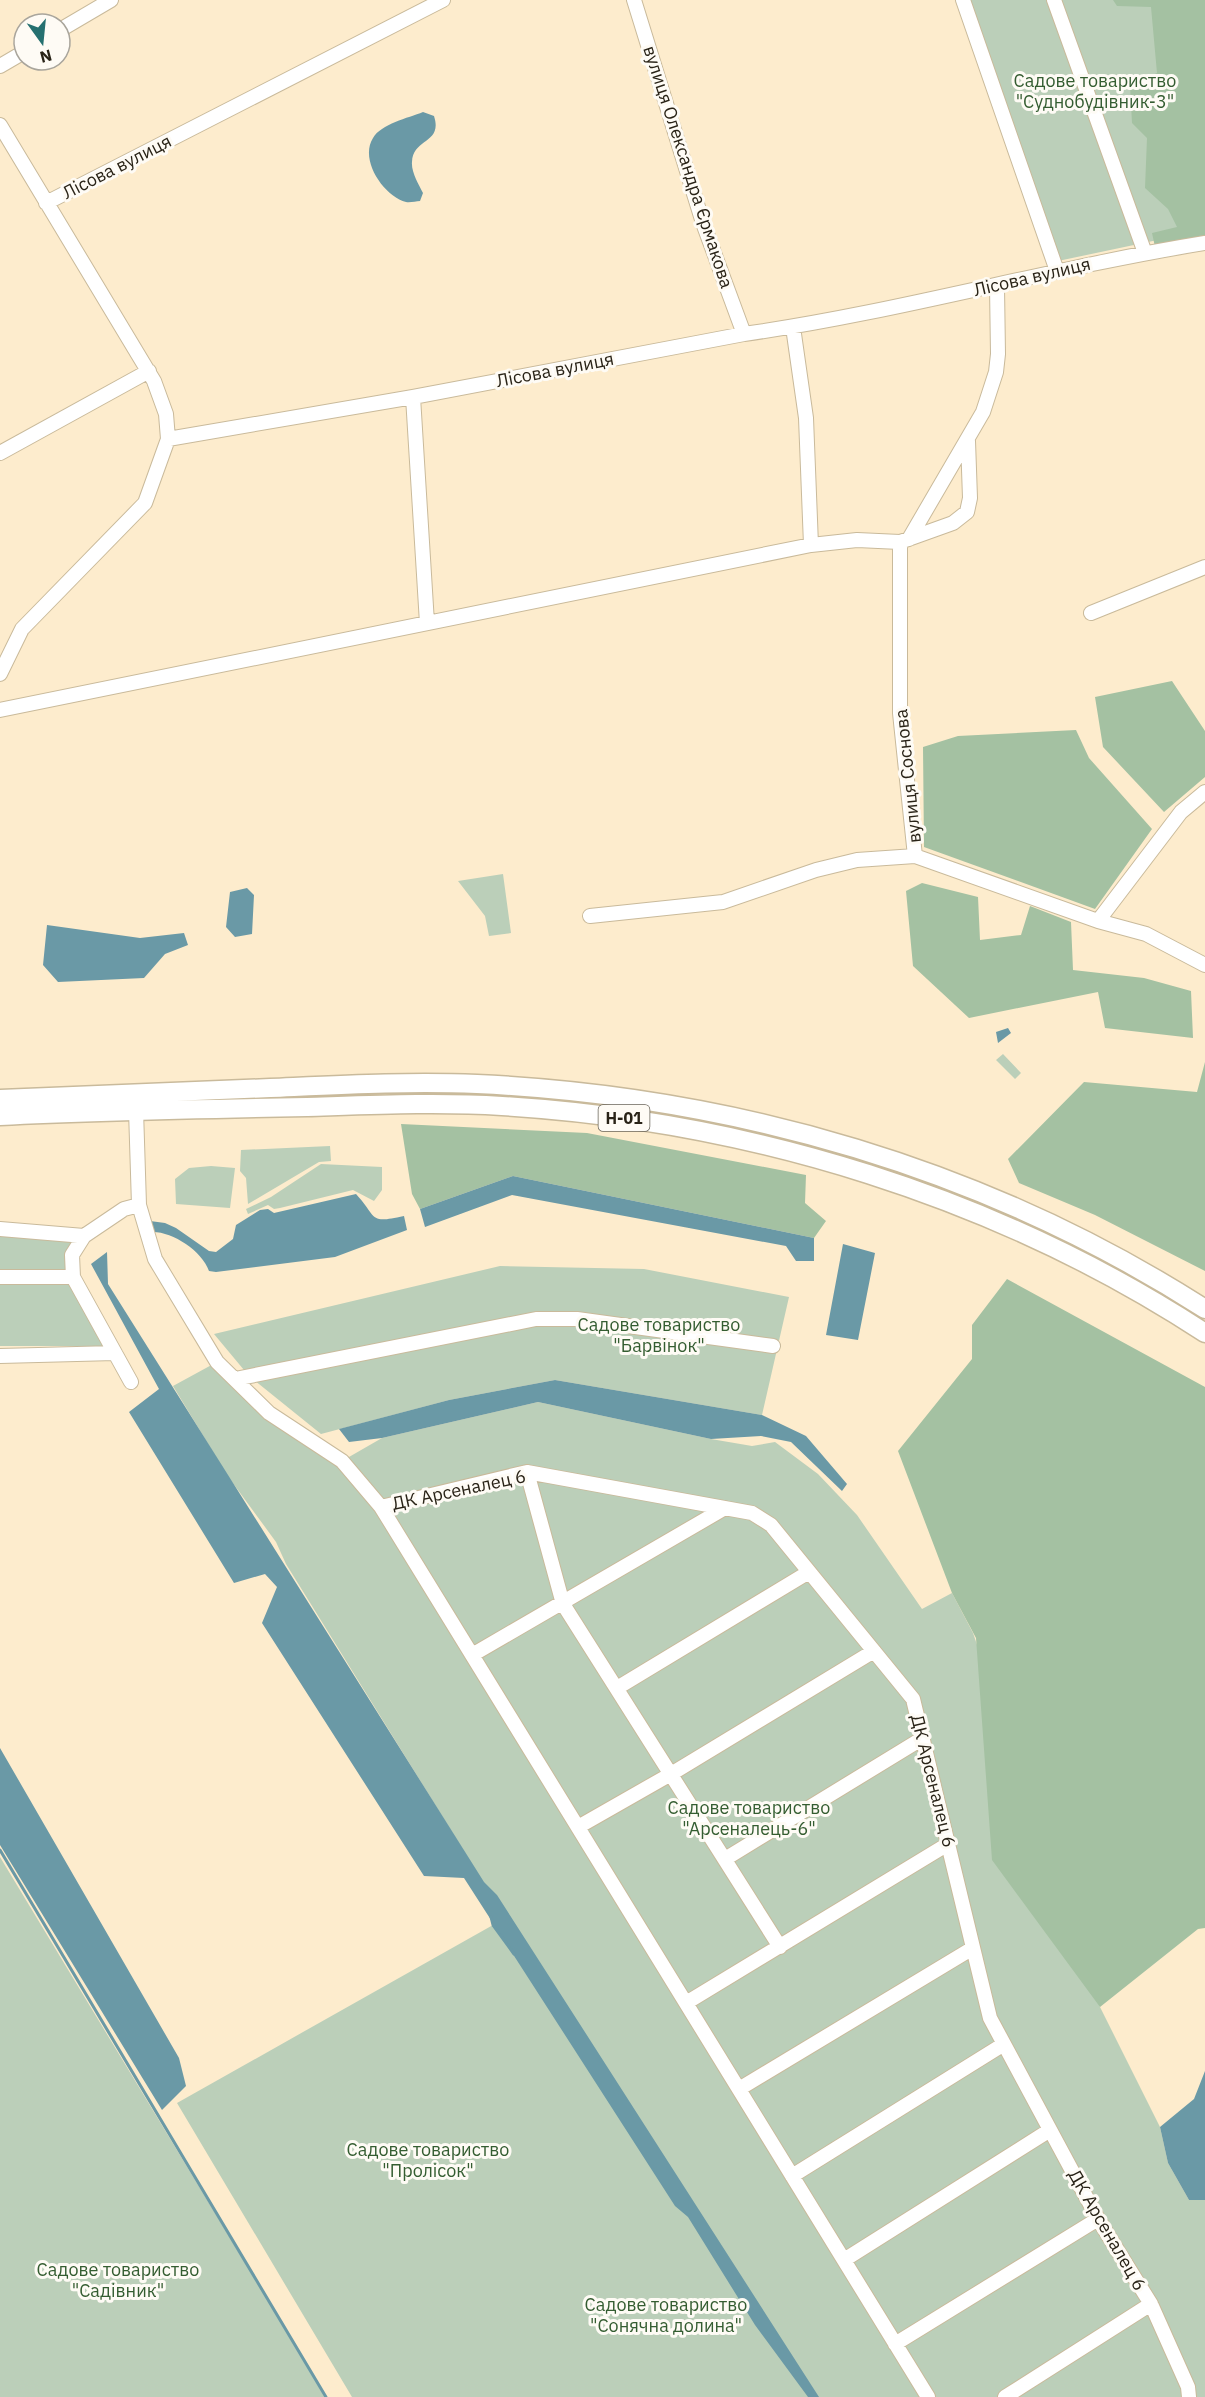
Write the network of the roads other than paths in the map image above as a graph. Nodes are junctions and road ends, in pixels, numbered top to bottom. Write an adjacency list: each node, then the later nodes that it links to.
1 (111, 0): 6 (street)
2 (443, 0): 8 (street, Лісова вулиця)
3 (634, 0): 14 (street, вулиця Олександра Єрмакова)
4 (963, 0): 11 (street)
5 (1054, 0): 10 (street)
6 (72, 23)
7 (0, 125): 8 (street, Лісова вулиця)
8 (46, 203): 15 (street, Лісова вулиця)
9 (1205, 243): 10 (street, Лісова вулиця)
10 (1145, 253): 11 (street, Лісова вулиця)
11 (1057, 271): 12 (street, Лісова вулиця)
12 (997, 287): 13 (street, Лісова вулиця); 18 (street)
13 (793, 327): 14 (street, Лісова вулиця); 21 (street)
14 (744, 334): 16 (street, Лісова вулиця)
15 (149, 371): 17 (street, Лісова вулиця); 19 (street)
16 (412, 397): 17 (street, Лісова вулиця); 24 (street)
17 (168, 439): 25 (street)
18 (968, 441): 20 (street); 20 (street)
19 (0, 453)
20 (904, 541): 21 (street); 28 (street, вулиця Соснова)
21 (811, 545): 24 (street)
22 (1205, 567): 23 (street)
23 (1091, 613)
24 (427, 623): 26 (street)
25 (0, 674)
26 (0, 710)
27 (1205, 792): 30 (street)
28 (915, 856): 29 (street, вулиця Соснова); 30 (street)
29 (590, 916)
30 (1098, 921): 31 (street)
31 (1205, 965)
32 (0, 1099): 40 (main road, Н-01)
33 (136, 1110): 34 (main road, Н-01); 35 (street); 41 (main road, Н-01)
34 (0, 1116)
35 (139, 1205): 37 (street); 45 (street)
36 (0, 1228): 37 (street)
37 (84, 1236): 39 (street)
38 (0, 1277): 39 (street)
39 (73, 1277): 43 (street)
40 (1205, 1309)
41 (1205, 1334)
42 (774, 1346): 45 (street)
43 (115, 1353): 44 (street); 46 (street)
44 (0, 1356)
45 (235, 1379): 48 (street)
46 (131, 1382)
47 (527, 1472): 48 (street, ДК Арсеналец 6); 49 (street, ДК Арсеналец 6); 51 (street)
48 (381, 1507): 53 (street)
49 (725, 1508): 50 (street, ДК Арсеналец 6); 51 (street)
50 (809, 1572): 52 (street, ДК Арсеналец 6); 54 (street)
51 (563, 1604): 53 (street); 54 (street)
52 (874, 1652): 55 (street, ДК Арсеналец 6); 56 (street)
53 (472, 1655): 57 (street)
54 (617, 1688): 56 (street)
55 (923, 1738): 58 (street, ДК Арсеналец 6); 59 (street)
56 (671, 1774): 57 (street); 59 (street)
57 (578, 1827): 62 (street)
58 (948, 1844): 60 (street); 61 (street, ДК Арсеналец 6)
59 (725, 1859): 60 (street)
60 (780, 1947): 62 (street)
61 (973, 1948): 63 (street, ДК Арсеналец 6); 64 (street)
62 (686, 2003): 64 (street)
63 (1004, 2044): 65 (street, ДК Арсеналец 6); 66 (street)
64 (739, 2089): 66 (street)
65 (1050, 2130): 67 (street, ДК Арсеналец 6); 68 (street)
66 (792, 2175): 68 (street)
67 (1098, 2219): 69 (street, ДК Арсеналец 6); 70 (street)
68 (844, 2260): 70 (street)
69 (1151, 2304): 72 (street); 73 (street, ДК Арсеналец 6)
70 (895, 2344): 71 (street)
71 (928, 2397)
72 (1005, 2397)
73 (1189, 2397)

